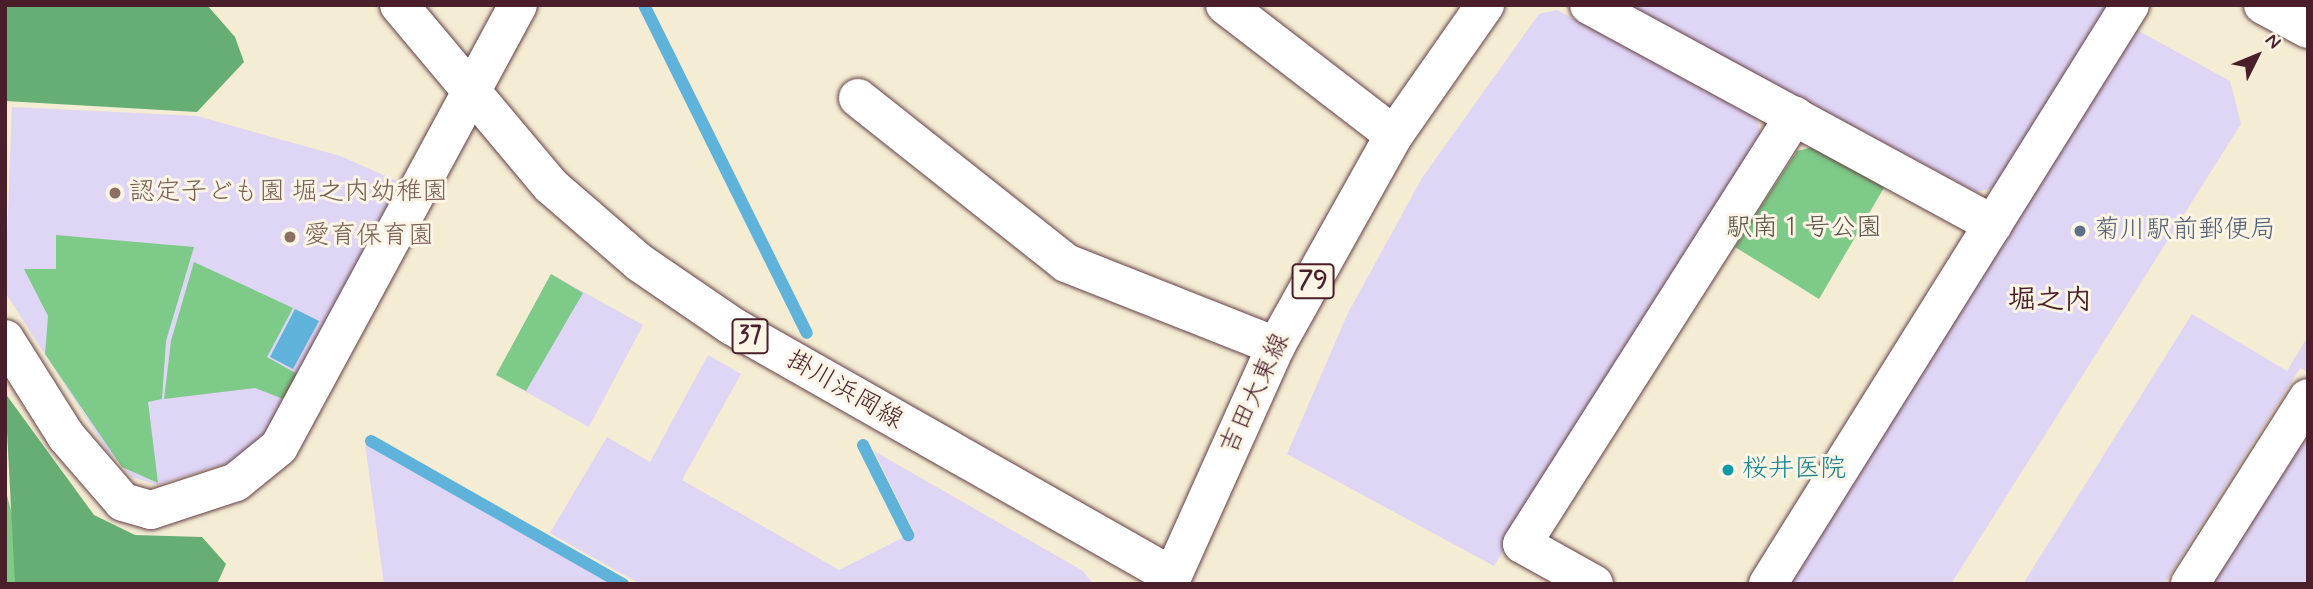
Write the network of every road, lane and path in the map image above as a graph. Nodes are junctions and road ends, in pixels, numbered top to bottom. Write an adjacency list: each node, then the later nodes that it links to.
1 (399, 5): 9 (street, 掛川浜岡線 / 37)
2 (518, 5): 9 (street)
3 (1225, 5): 12 (street)
4 (1485, 5): 12 (street, 吉田大東線 / 79)
5 (1589, 5): 11 (street)
6 (2130, 5): 13 (street)
7 (2263, 5): 8 (street)
8 (2308, 29)
9 (474, 96): 14 (street); 17 (street, 掛川浜岡線 / 37)
10 (859, 98): 15 (street)
11 (1795, 115): 13 (street); 18 (street)
12 (1394, 135): 15 (street, 吉田大東線 / 79)
13 (1993, 224): 19 (street)
14 (5, 339)
15 (1276, 346): 17 (street, 吉田大東線 / 79)
16 (2308, 398): 20 (street)
17 (1176, 581)
18 (1594, 584)
19 (1768, 584)
20 (2190, 584)

